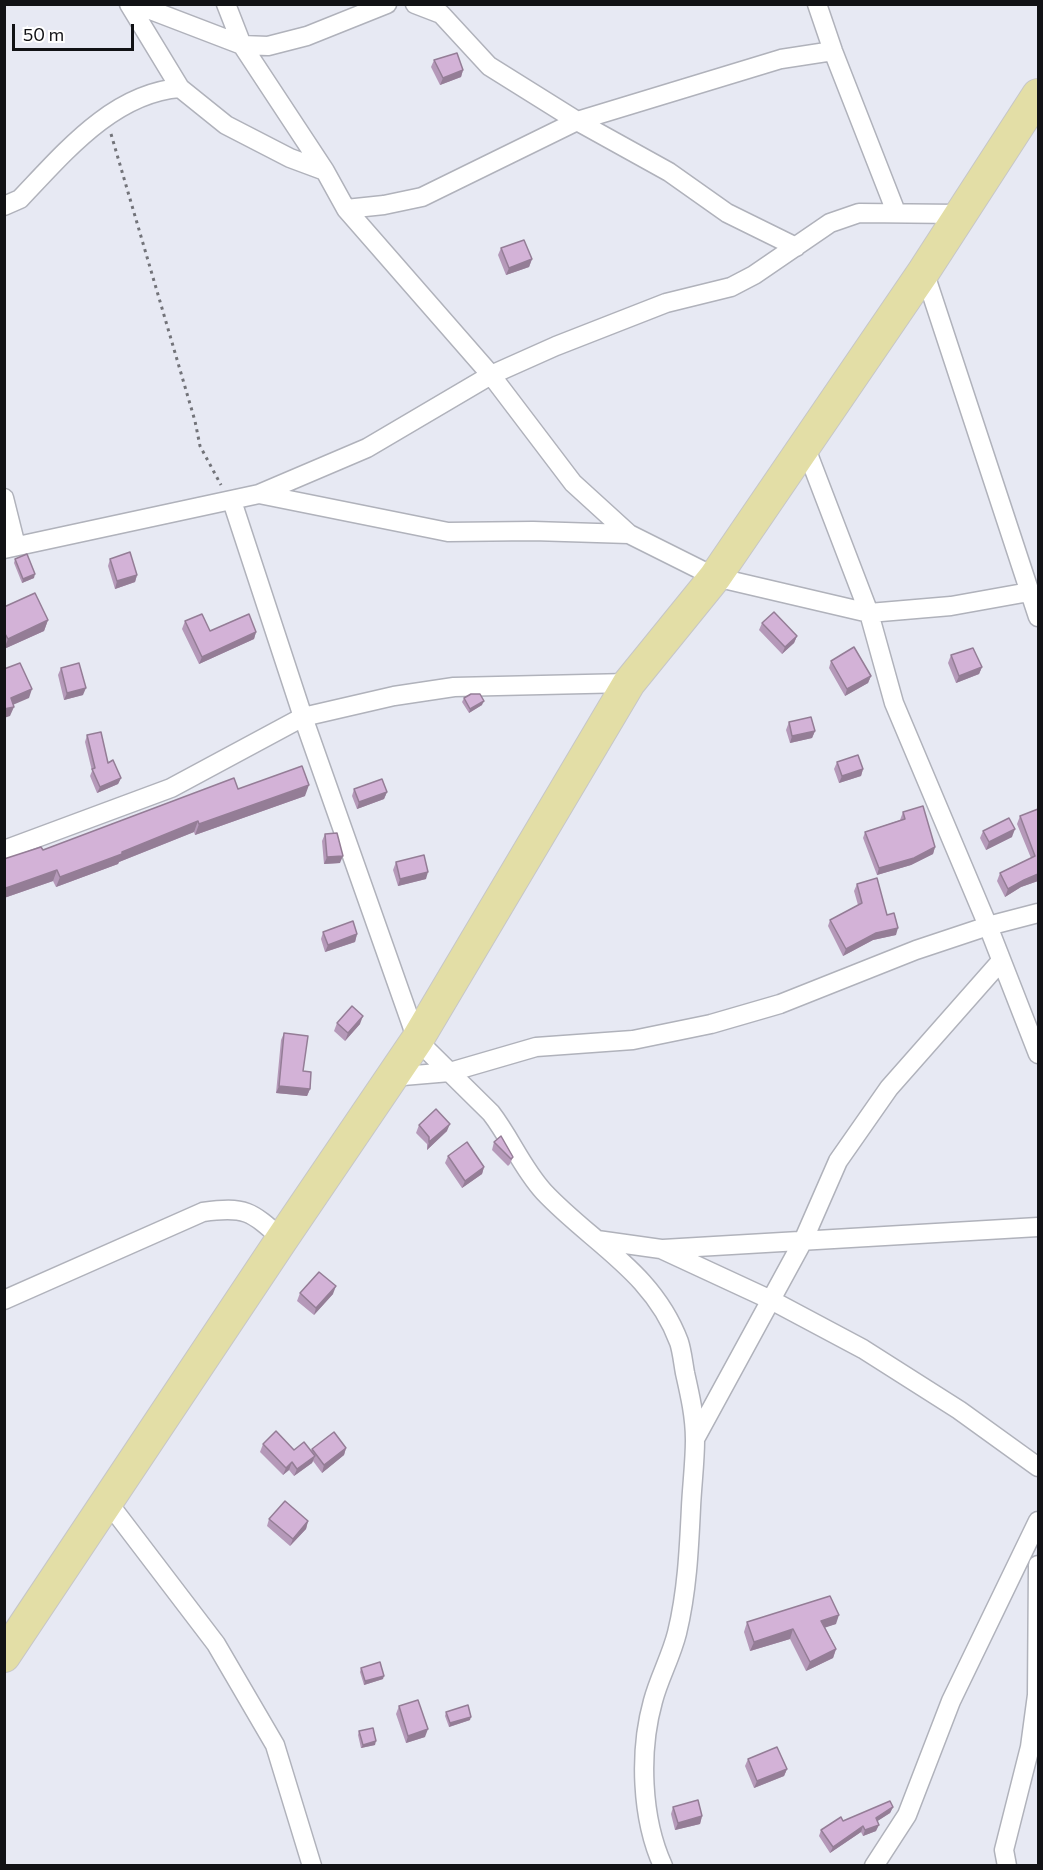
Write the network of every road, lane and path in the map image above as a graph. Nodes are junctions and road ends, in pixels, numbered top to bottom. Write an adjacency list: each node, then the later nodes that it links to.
1 (129, 4): 9 (street)
2 (135, 4): 7 (street)
3 (226, 4): 7 (street)
4 (387, 4): 7 (street)
5 (415, 4): 12 (street)
6 (817, 4): 8 (street)
7 (242, 45): 13 (street)
8 (833, 51): 12 (street); 16 (street)
9 (180, 88): 11 (street); 13 (street)
10 (1038, 94): 17 (highway)
11 (106, 116): 14 (street); 24 (path)
12 (577, 121): 15 (street); 18 (street)
13 (324, 171): 15 (street)
14 (4, 206)
15 (346, 209): 20 (street)
16 (896, 212): 17 (street); 18 (street)
17 (960, 214): 19 (highway)
18 (796, 247): 20 (street)
19 (924, 271): 21 (highway); 28 (street)
20 (492, 375): 22 (street); 25 (street)
21 (805, 446): 27 (highway); 29 (street)
22 (259, 494): 24 (street); 25 (street)
23 (4, 498): 26 (street)
24 (231, 501): 26 (street); 32 (street)
25 (629, 534): 27 (street)
26 (10, 547)
27 (715, 577): 29 (street); 31 (highway)
28 (1029, 592): 29 (street); 30 (street)
29 (868, 614): 35 (street)
30 (1038, 617)
31 (629, 684): 32 (street); 37 (highway)
32 (303, 717): 33 (street); 37 (street)
33 (4, 850)
34 (1038, 913): 35 (street)
35 (988, 926): 36 (street); 39 (street)
36 (1001, 961): 38 (street); 44 (street)
37 (417, 1040): 39 (street); 40 (highway)
38 (1038, 1054)
39 (450, 1072): 40 (street); 43 (street)
40 (392, 1077): 42 (highway)
41 (1038, 1227): 44 (street)
42 (282, 1239): 46 (street); 50 (highway)
43 (597, 1240): 45 (street); 48 (street)
44 (803, 1241): 45 (street); 47 (street)
45 (661, 1249): 47 (street)
46 (4, 1300)
47 (771, 1300): 48 (street); 49 (street)
48 (695, 1439): 55 (street)
49 (1038, 1467)
50 (107, 1501): 53 (highway); 54 (street)
51 (1038, 1521): 56 (street)
52 (1038, 1564): 57 (street)
53 (4, 1656)
54 (312, 1866)
55 (663, 1866)
56 (874, 1866)
57 (1007, 1866)

